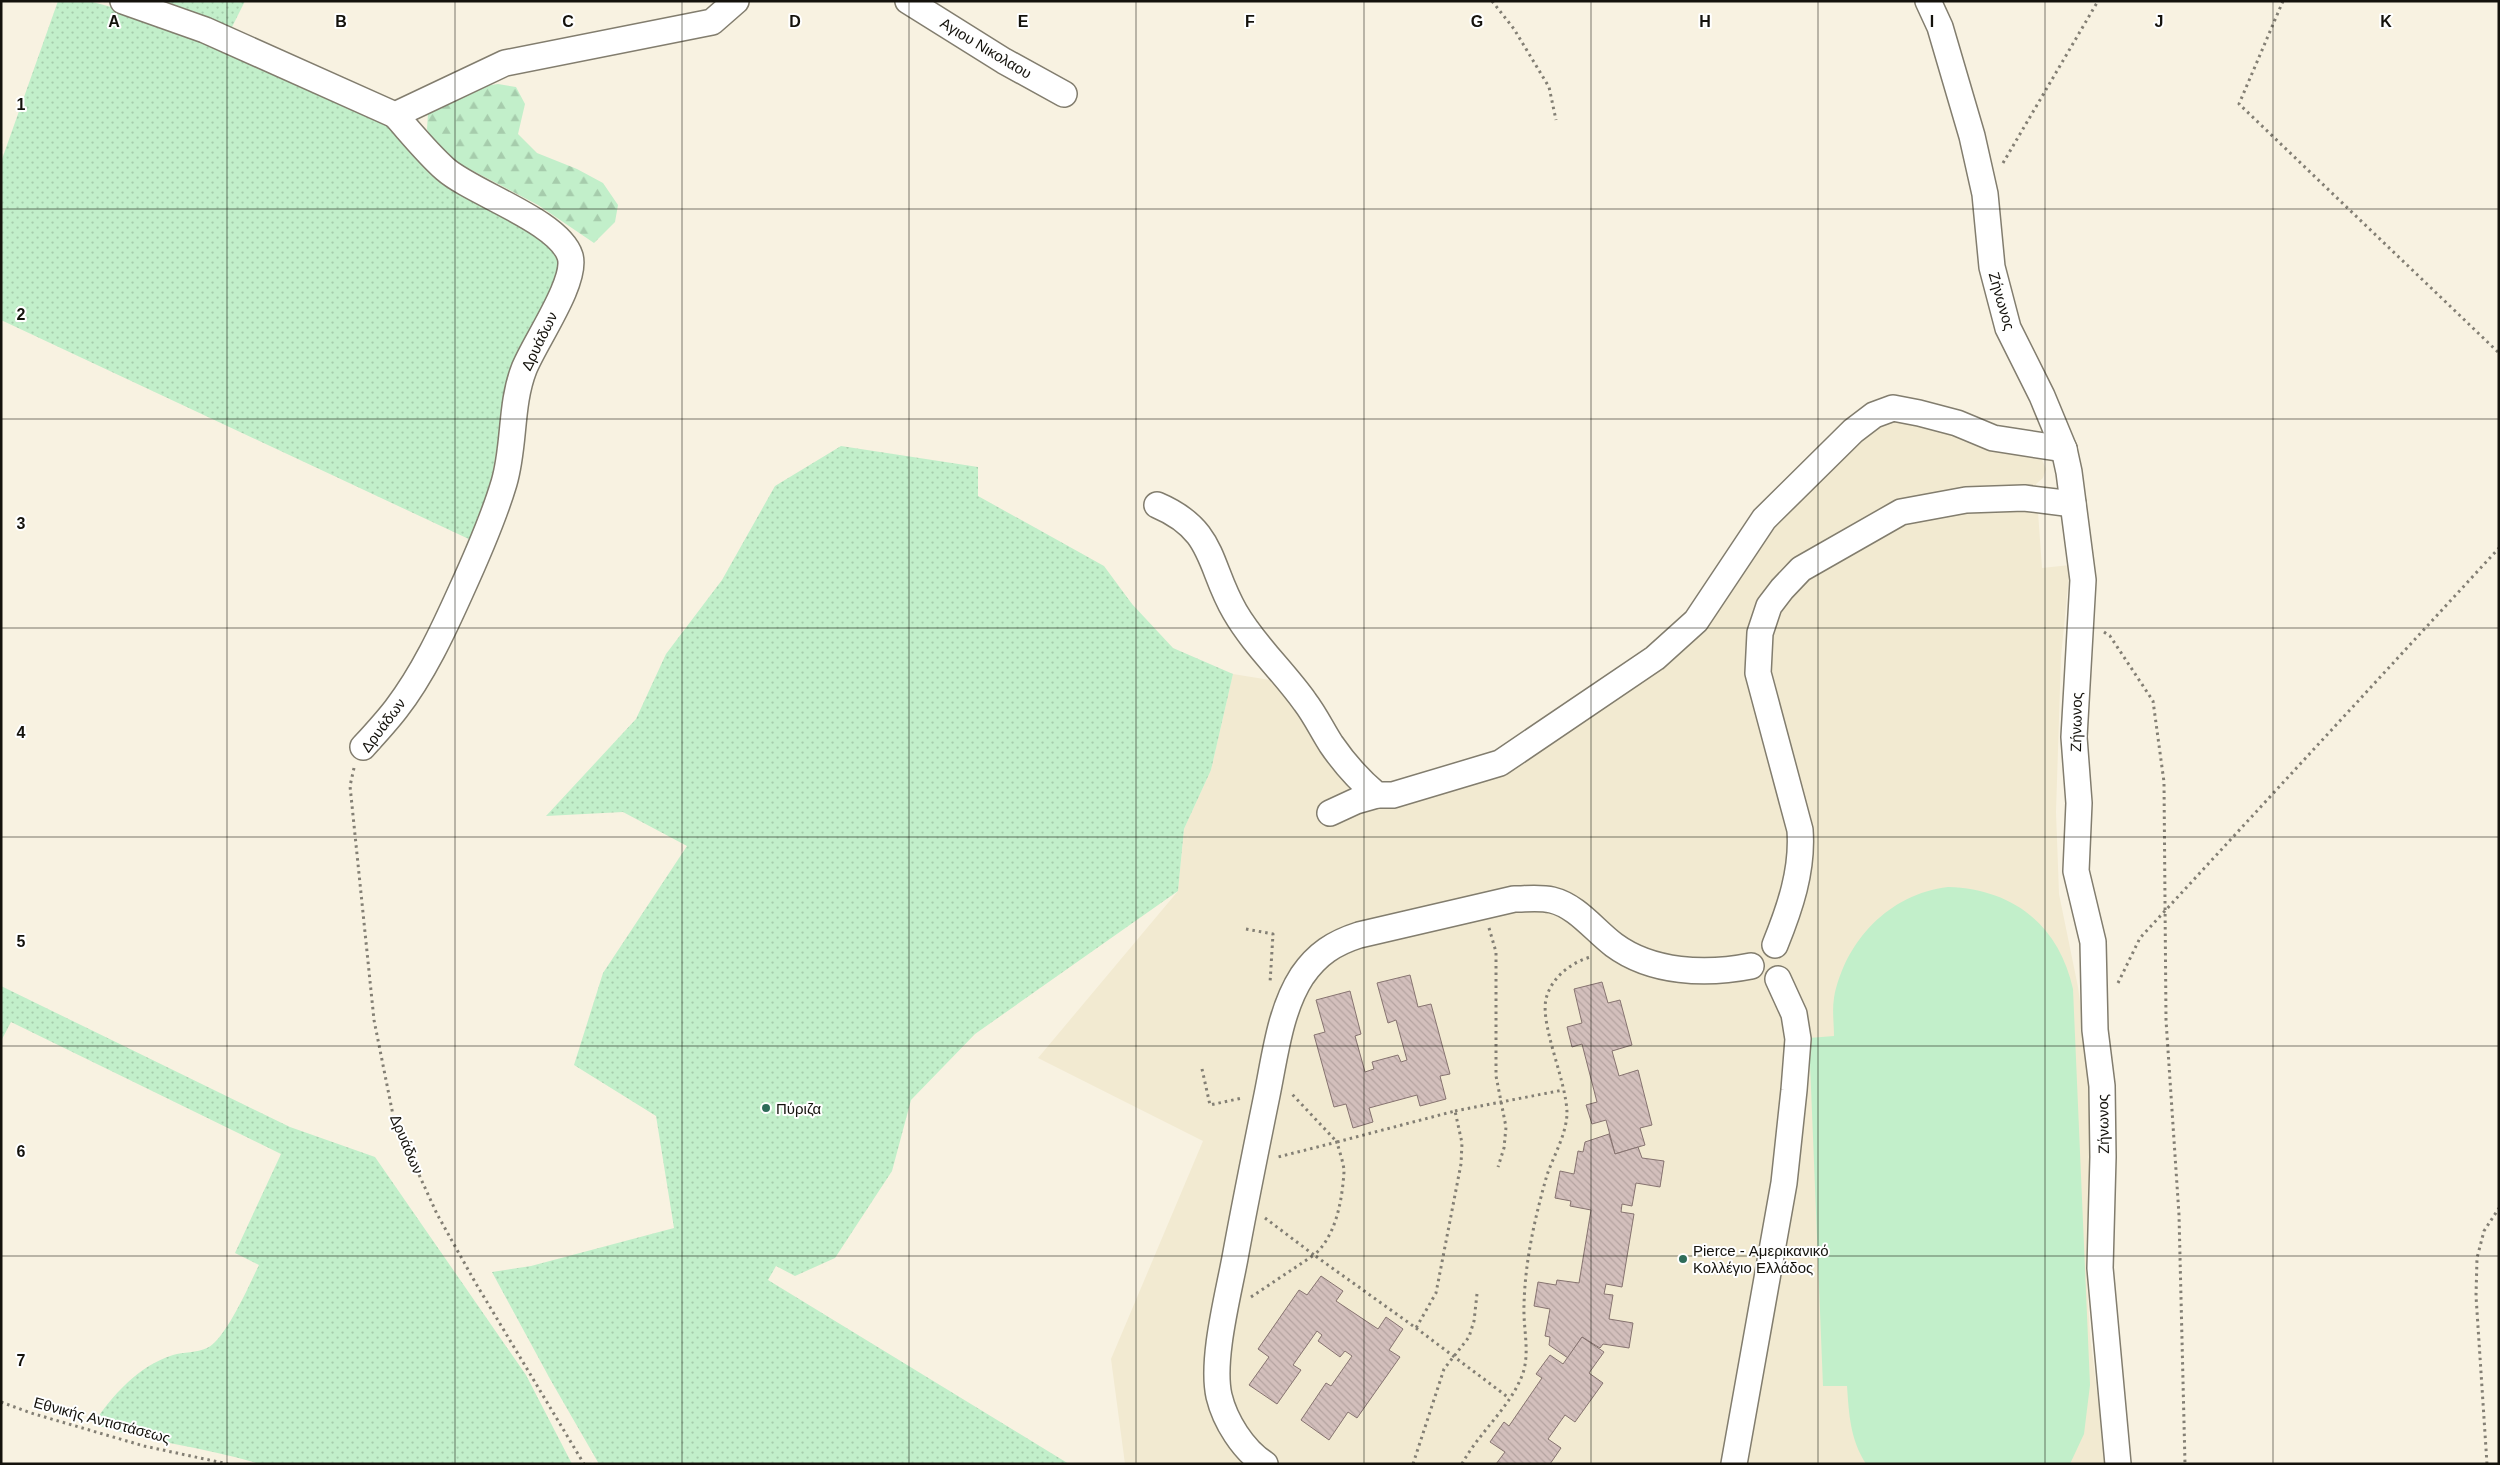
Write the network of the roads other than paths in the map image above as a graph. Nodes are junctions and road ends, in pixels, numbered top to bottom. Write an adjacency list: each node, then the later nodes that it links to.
1 (123, 1): 6 (street)
2 (736, 1): 6 (street)
3 (908, 1): 5 (street, Αγιου Νικολαου)
4 (1928, 1): 7 (street, Ζήνωνος)
5 (1064, 94)
6 (394, 115): 10 (street, Δρυάδων)
7 (2064, 449): 8 (street, Ζήνωνος); 11 (street)
8 (2073, 504): 13 (street); 18 (street, Ζήνωνος)
9 (1157, 505): 11 (street)
10 (363, 747)
11 (1377, 795): 12 (street)
12 (1330, 813)
13 (1774, 945): 14 (street); 15 (street)
14 (1751, 966): 15 (street); 16 (street)
15 (1778, 979): 17 (street)
16 (1264, 1464)
17 (1734, 1464)
18 (2118, 1464)

